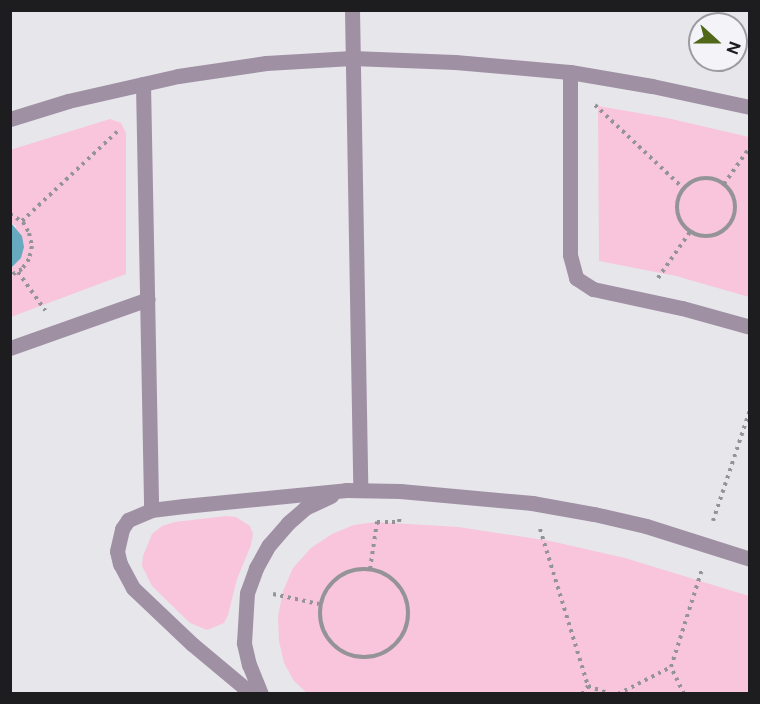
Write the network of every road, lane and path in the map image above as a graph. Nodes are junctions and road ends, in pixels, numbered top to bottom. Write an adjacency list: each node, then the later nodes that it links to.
1 (352, 10): 2 (street)
2 (352, 58): 3 (street); 4 (street); 21 (street)
3 (570, 77): 5 (street); 10 (path); 17 (street)
4 (143, 84): 6 (street); 16 (street)
5 (750, 108)
6 (10, 119)
7 (126, 124): 12 (path)
8 (750, 147): 9 (path)
9 (724, 184): 10 (path); 13 (path)
10 (684, 189): 13 (path)
11 (10, 214): 12 (path)
12 (22, 221): 14 (path)
13 (690, 232): 17 (path)
14 (18, 272): 15 (path); 19 (path)
15 (10, 276)
16 (148, 299): 19 (street); 24 (street)
17 (644, 299): 18 (street)
18 (750, 327)
19 (58, 329): 20 (street)
20 (10, 348)
21 (353, 490): 22 (street); 24 (street); 27 (street)
22 (400, 491): 23 (street); 26 (path)
23 (532, 503): 25 (street); 29 (path)
24 (151, 510): 30 (street)
25 (750, 559)
26 (370, 569): 28 (path); 28 (path)
27 (249, 588): 28 (path); 30 (street)
28 (320, 604)
29 (588, 686): 31 (path); 32 (path)
30 (250, 690)
31 (582, 693)
32 (610, 693)
33 (618, 693): 34 (path)
34 (684, 693)

